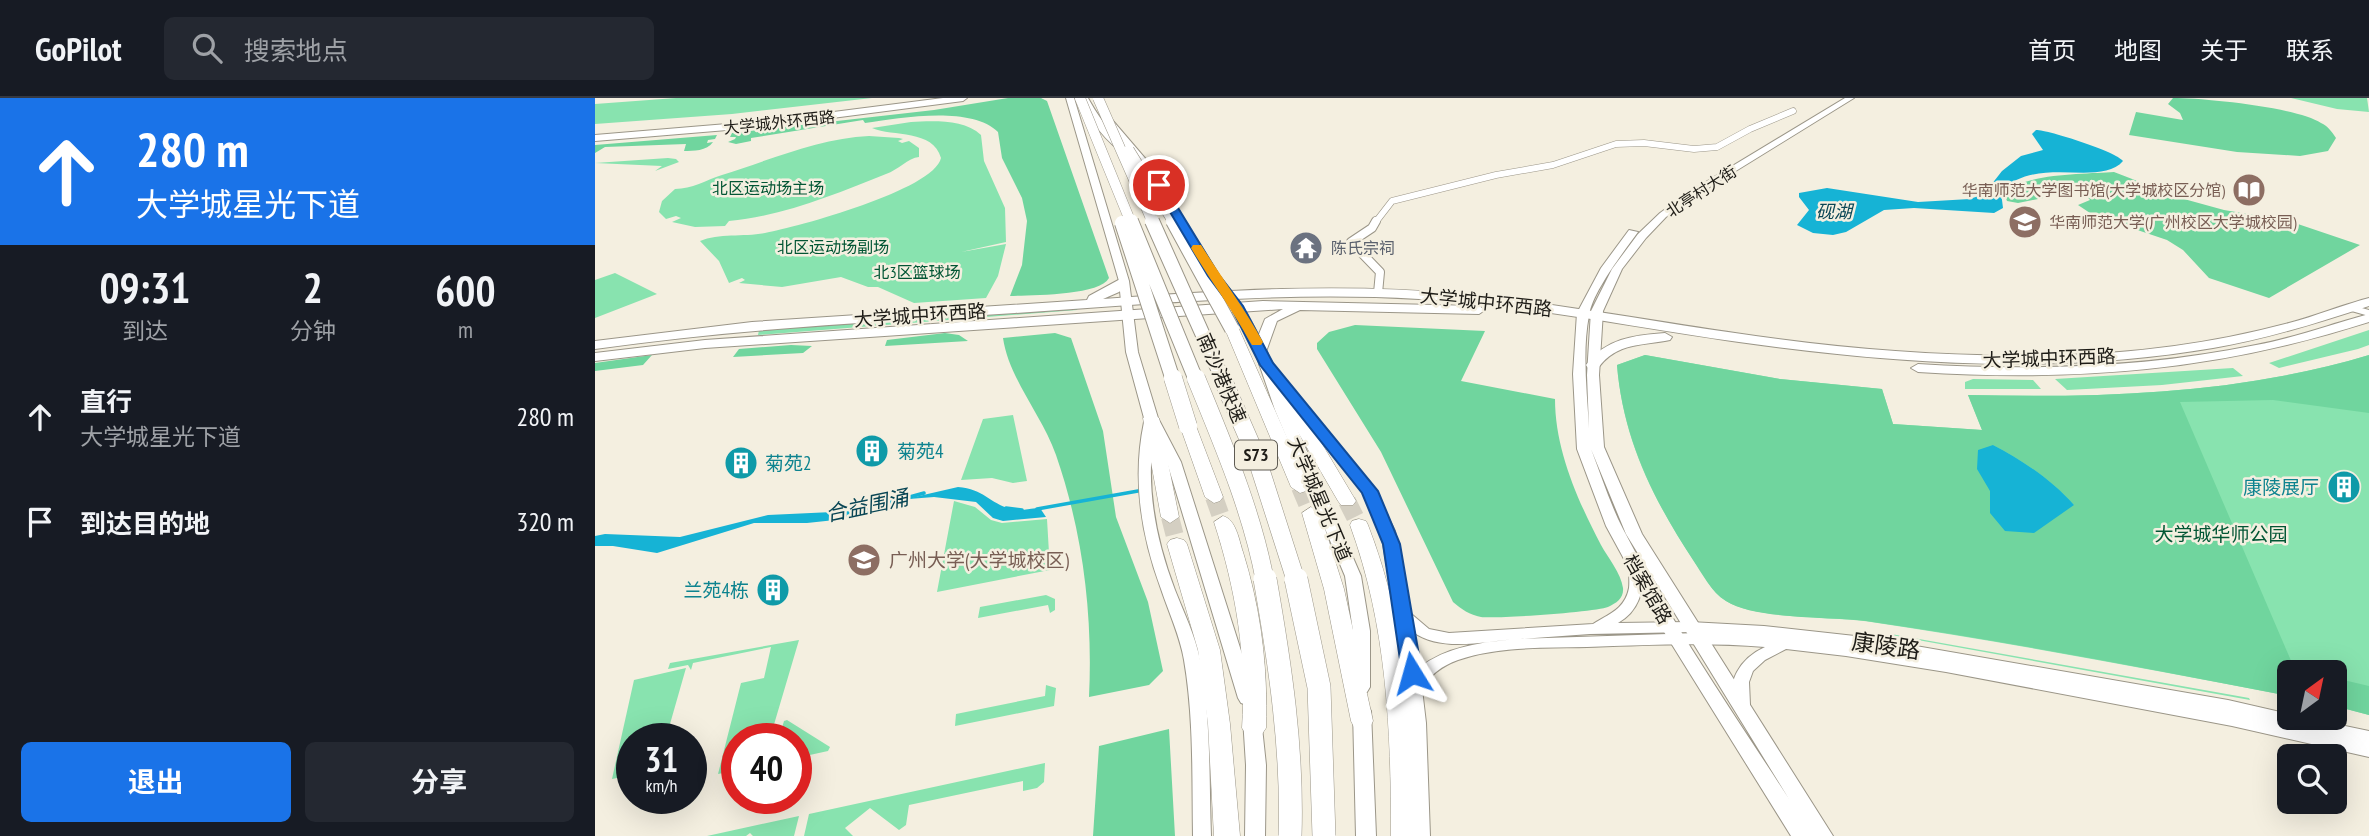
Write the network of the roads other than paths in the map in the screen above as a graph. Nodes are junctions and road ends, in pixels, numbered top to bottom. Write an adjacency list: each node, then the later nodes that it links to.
1 (928, 98): 10 (main road, 大学城外环西路)
2 (963, 98): 11 (main road, 大学城外环西路)
3 (1070, 98): 14 (main road)
4 (1082, 98): 12 (highway, 南沙港快速 / S73, bridge); 13 (main road, 大学城星光下道)
5 (1095, 98): 9 (highway, 南沙港快速 / S73, bridge); 13 (main road)
6 (1841, 98): 21 (main road, 北亭村大街)
7 (1850, 98): 21 (main road, 北亭村大街)
8 (1793, 111): 15 (street)
9 (1108, 117): 28 (highway, bridge); 51 (highway, 南沙港快速 / S73, bridge)
10 (595, 132)
11 (595, 138)
12 (1097, 139): 29 (highway, bridge); 50 (highway, 南沙港快速 / S73, bridge)
13 (1146, 166): 16 (main road, 大学城星光下道)
14 (1124, 281): 18 (main road); 19 (main road)
15 (1378, 293): 16 (main road, 大学城中环西路); 21 (main road, 大学城中环西路)
16 (1233, 300): 17 (main road, 大学城中环西路); 19 (main road, 大学城中环西路); 25 (main road, 大学城星光下道)
17 (1311, 304): 21 (main road, 大学城中环西路); 25 (main road)
18 (1061, 306): 19 (main road, 大学城中环西路); 23 (main road, 大学城中环西路)
19 (1127, 307): 24 (main road, 大学城中环西路); 27 (main road)
20 (2364, 309): 21 (main road, 大学城中环西路); 22 (main road, 大学城中环西路)
21 (1589, 319): 22 (main road, 大学城中环西路); 26 (main road, 档案馆路); 36 (main road, 档案馆路)
22 (1665, 337): 26 (main road)
23 (595, 345)
24 (595, 357)
25 (1263, 357): 30 (highway); 37 (street); 43 (main road, 大学城星光下道)
26 (1593, 365): 39 (main road, 档案馆路)
27 (1151, 418): 32 (highway); 44 (main road); 47 (street)
28 (1300, 487)
29 (1214, 497)
30 (1347, 501)
31 (1311, 513): 43 (highway)
32 (1170, 517)
33 (1223, 522): 44 (highway)
34 (1359, 525): 53 (highway)
35 (1177, 544): 48 (highway)
36 (1636, 568): 38 (street); 39 (main road, 档案馆路)
37 (1403, 615): 38 (street, 康陵路); 41 (street)
38 (1590, 629): 39 (street, 康陵路)
39 (1683, 633): 40 (street, 康陵路); 41 (street, 康陵路); 42 (main road, 档案馆路); 45 (street, 康陵路); 55 (main road, 档案馆路)
40 (1786, 645): 42 (street); 46 (street, 康陵路)
41 (1414, 688): 54 (street)
42 (1742, 709): 56 (main road, 档案馆路)
43 (1362, 721): 52 (main road, 大学城星光下道)
44 (1254, 728): 49 (main road)
45 (2369, 738)
46 (2369, 750)
47 (1202, 836)
48 (1227, 836)
49 (1255, 836)
50 (1290, 836)
51 (1324, 836)
52 (1366, 836)
53 (1404, 836)
54 (1421, 836)
55 (1802, 836)
56 (1823, 836)

